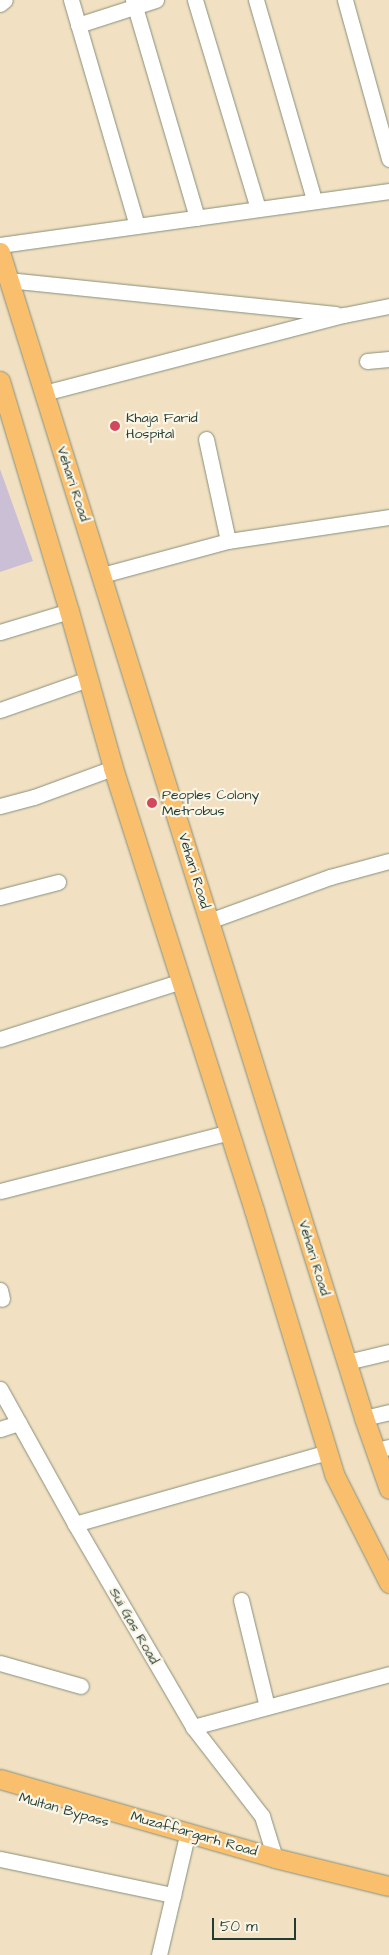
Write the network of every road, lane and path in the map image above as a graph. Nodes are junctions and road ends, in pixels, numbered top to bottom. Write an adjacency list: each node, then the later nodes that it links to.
1 (5, 0): 8 (street)
2 (71, 0): 9 (street)
3 (156, 0): 7 (street)
4 (195, 0): 13 (street)
5 (256, 0): 12 (street)
6 (345, 0): 10 (street)
7 (134, 3): 9 (street); 14 (street)
8 (0, 4)
9 (78, 25): 15 (street)
10 (389, 159)
11 (389, 191): 12 (street)
12 (314, 200): 13 (street)
13 (258, 208): 14 (street)
14 (197, 218): 15 (street)
15 (137, 225): 16 (street)
16 (0, 245)
17 (0, 252): 18 (main road, Vehari Road)
18 (8, 280): 20 (street); 24 (main road, Vehari Road)
19 (389, 306): 20 (street)
20 (344, 315): 24 (street)
21 (389, 359): 22 (street)
22 (367, 361)
23 (0, 381): 29 (main road)
24 (44, 393): 28 (main road, Vehari Road)
25 (206, 439): 27 (street)
26 (389, 518): 27 (street)
27 (228, 541): 28 (street)
28 (102, 575): 38 (main road, Vehari Road)
29 (69, 610): 30 (street); 31 (main road)
30 (0, 632)
31 (88, 679): 32 (street); 33 (main road)
32 (0, 710)
33 (113, 768): 34 (street); 39 (main road)
34 (0, 806)
35 (389, 861): 38 (street)
36 (58, 882): 37 (street)
37 (0, 897)
38 (209, 921): 44 (main road, Vehari Road)
39 (182, 981): 40 (street); 41 (main road)
40 (0, 1039)
41 (230, 1132): 42 (street); 51 (main road)
42 (0, 1191)
43 (389, 1352): 44 (street)
44 (347, 1362): 47 (main road, Vehari Road)
45 (0, 1389): 48 (street, Sui Gas Road)
46 (389, 1412): 47 (street)
47 (364, 1418): 50 (main road, Vehari Road)
48 (19, 1423): 49 (street); 53 (street, Sui Gas Road)
49 (0, 1429)
50 (382, 1448): 52 (main road, Vehari Road)
51 (328, 1452): 53 (street); 54 (main road)
52 (389, 1488)
53 (75, 1524): 60 (street, Sui Gas Road)
54 (389, 1582)
55 (241, 1600): 59 (street)
56 (0, 1663): 58 (street)
57 (389, 1674): 59 (street)
58 (80, 1686)
59 (267, 1707): 60 (street)
60 (193, 1727): 64 (street, Sui Gas Road)
61 (0, 1779): 63 (main road, Muzaffargarh Road)
62 (0, 1792): 63 (main road, Multan Bypass)
63 (186, 1838): 64 (main road, Muzaffargarh Road); 67 (street); 68 (main road, Multan Bypass)
64 (276, 1858): 66 (main road, Muzaffargarh Road)
65 (0, 1859): 67 (street)
66 (389, 1886)
67 (173, 1895): 69 (street)
68 (389, 1899)
69 (159, 1955)

